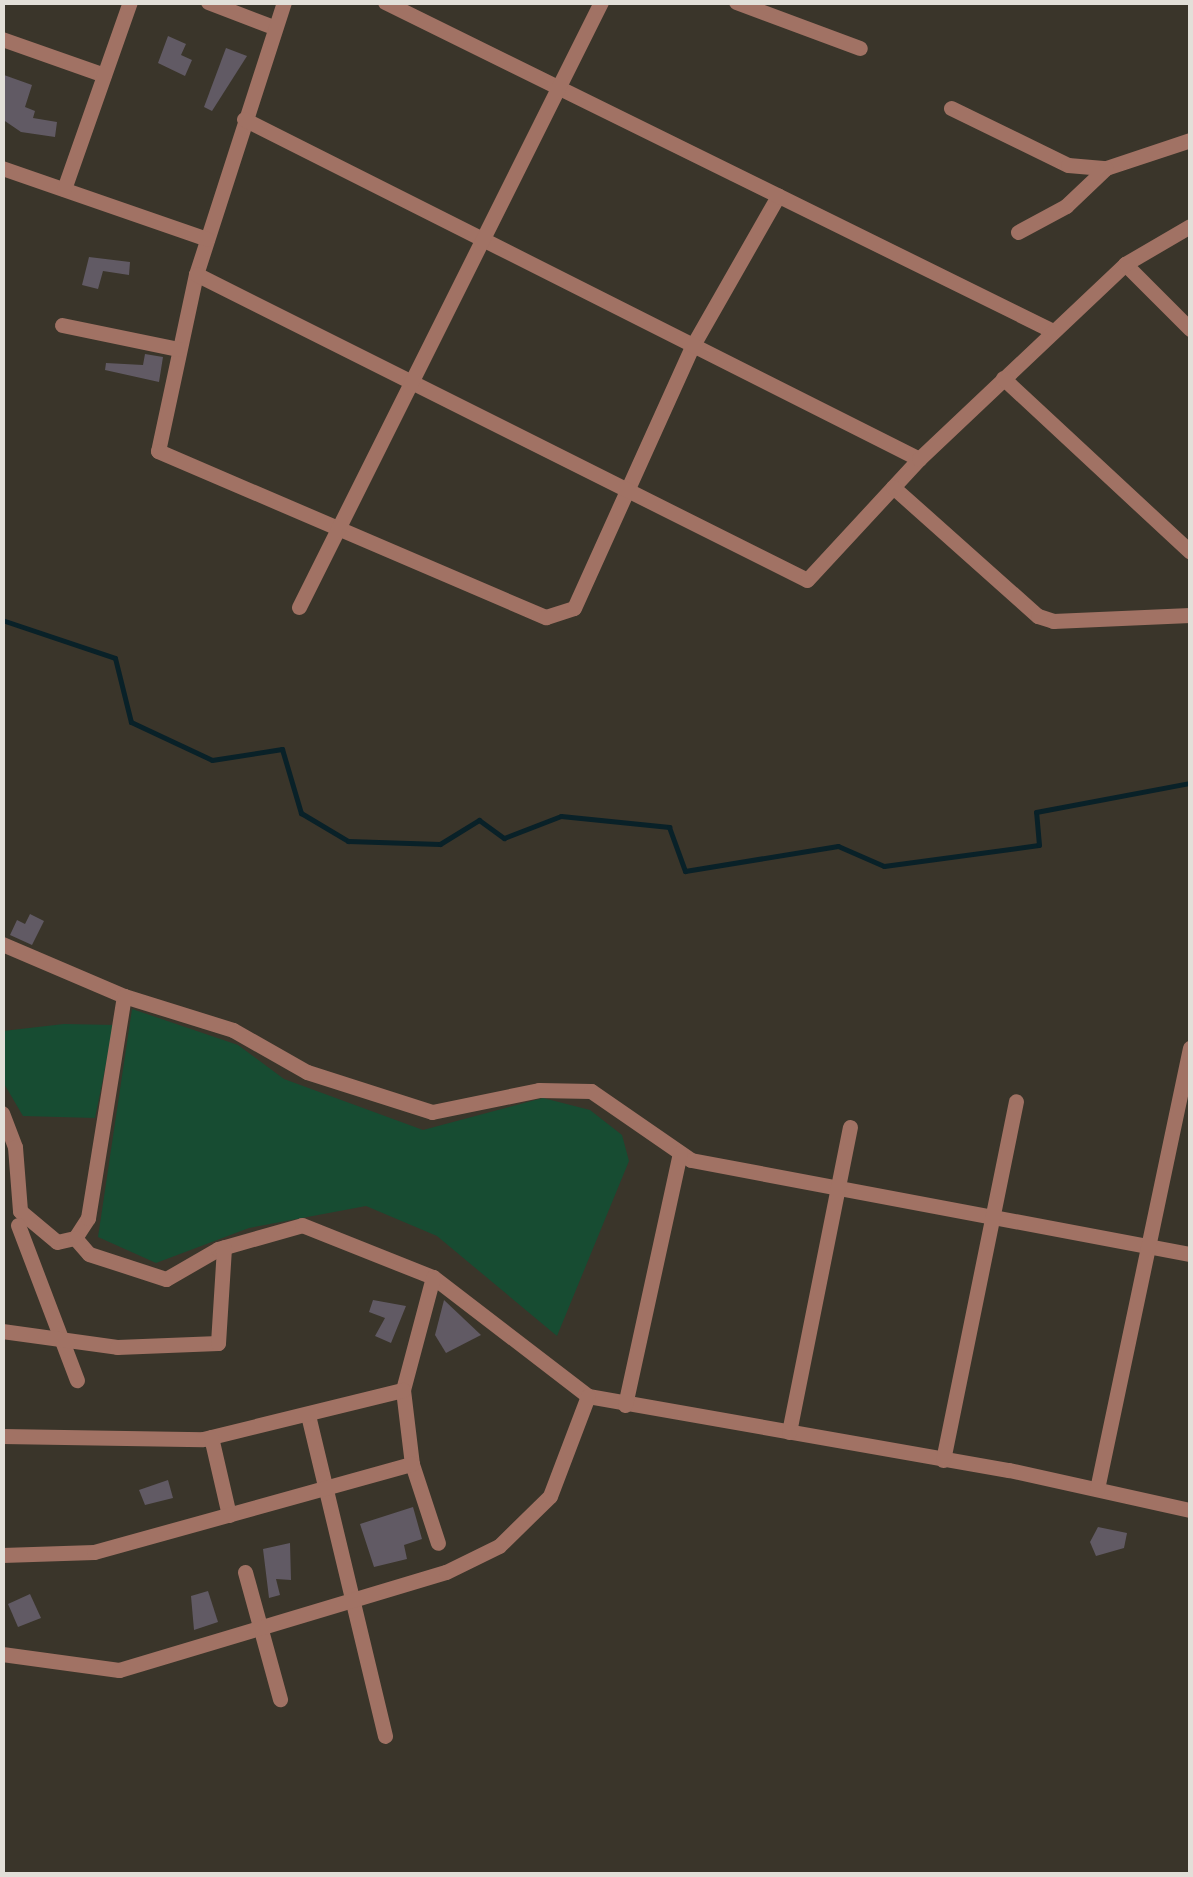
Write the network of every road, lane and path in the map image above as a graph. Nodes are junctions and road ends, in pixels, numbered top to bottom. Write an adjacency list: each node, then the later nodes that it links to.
1 (130, 2): 10 (street)
2 (208, 2): 7 (street)
3 (284, 2): 7 (street)
4 (386, 2): 11 (street)
5 (601, 2): 11 (street)
6 (736, 2): 9 (street)
7 (272, 27): 13 (street)
8 (2, 38): 10 (street)
9 (860, 48)
10 (104, 75): 17 (street)
11 (554, 86): 18 (street); 21 (street)
12 (951, 108): 16 (street)
13 (244, 119): 21 (street); 22 (street)
14 (1190, 140): 16 (street)
15 (2, 168): 17 (street)
16 (1106, 168): 20 (street)
17 (64, 189): 22 (street)
18 (778, 196): 27 (street); 28 (street)
19 (1190, 226): 23 (street)
20 (1018, 232)
21 (479, 237): 28 (street); 31 (street)
22 (207, 240): 24 (street)
23 (1126, 264): 26 (street); 27 (street)
24 (196, 274): 29 (street); 31 (street)
25 (62, 325): 29 (street)
26 (1190, 328)
27 (1052, 331): 30 (street)
28 (693, 346): 32 (street); 34 (street)
29 (178, 349): 35 (street)
30 (1003, 378): 32 (street); 36 (street)
31 (407, 380): 34 (street); 35 (street)
32 (919, 459): 33 (street)
33 (894, 487): 34 (street); 38 (street)
34 (628, 490): 35 (street)
35 (333, 528): 37 (street)
36 (1190, 552)
37 (298, 607)
38 (1190, 615)
39 (2, 944): 40 (street)
40 (124, 996): 45 (street); 49 (street)
41 (1190, 1048): 51 (street)
42 (1016, 1100): 47 (street)
43 (2, 1113): 48 (street)
44 (850, 1128): 46 (street)
45 (680, 1153): 46 (street); 59 (street)
46 (835, 1188): 47 (street); 61 (street)
47 (989, 1218): 51 (street); 64 (street)
48 (18, 1225): 49 (street); 55 (street)
49 (75, 1238): 50 (street)
50 (224, 1246): 53 (street); 55 (street)
51 (1146, 1248): 52 (street); 67 (street)
52 (1190, 1254)
53 (433, 1276): 57 (street); 58 (street)
54 (2, 1330): 55 (street)
55 (56, 1334): 56 (street)
56 (77, 1380)
57 (403, 1390): 60 (street); 65 (street)
58 (588, 1396): 59 (street); 73 (street)
59 (625, 1405): 61 (street)
60 (308, 1414): 63 (street); 66 (street)
61 (789, 1432): 64 (street)
62 (2, 1436): 63 (street)
63 (212, 1437): 69 (street)
64 (943, 1460): 67 (street)
65 (412, 1464): 66 (street); 70 (street)
66 (328, 1488): 69 (street); 73 (street)
67 (1097, 1489): 68 (street)
68 (1190, 1510)
69 (229, 1514): 71 (street)
70 (438, 1543)
71 (2, 1555)
72 (244, 1572): 74 (street)
73 (353, 1600): 74 (street); 77 (street)
74 (258, 1626): 75 (street); 76 (street)
75 (2, 1654)
76 (280, 1699)
77 (384, 1736)

